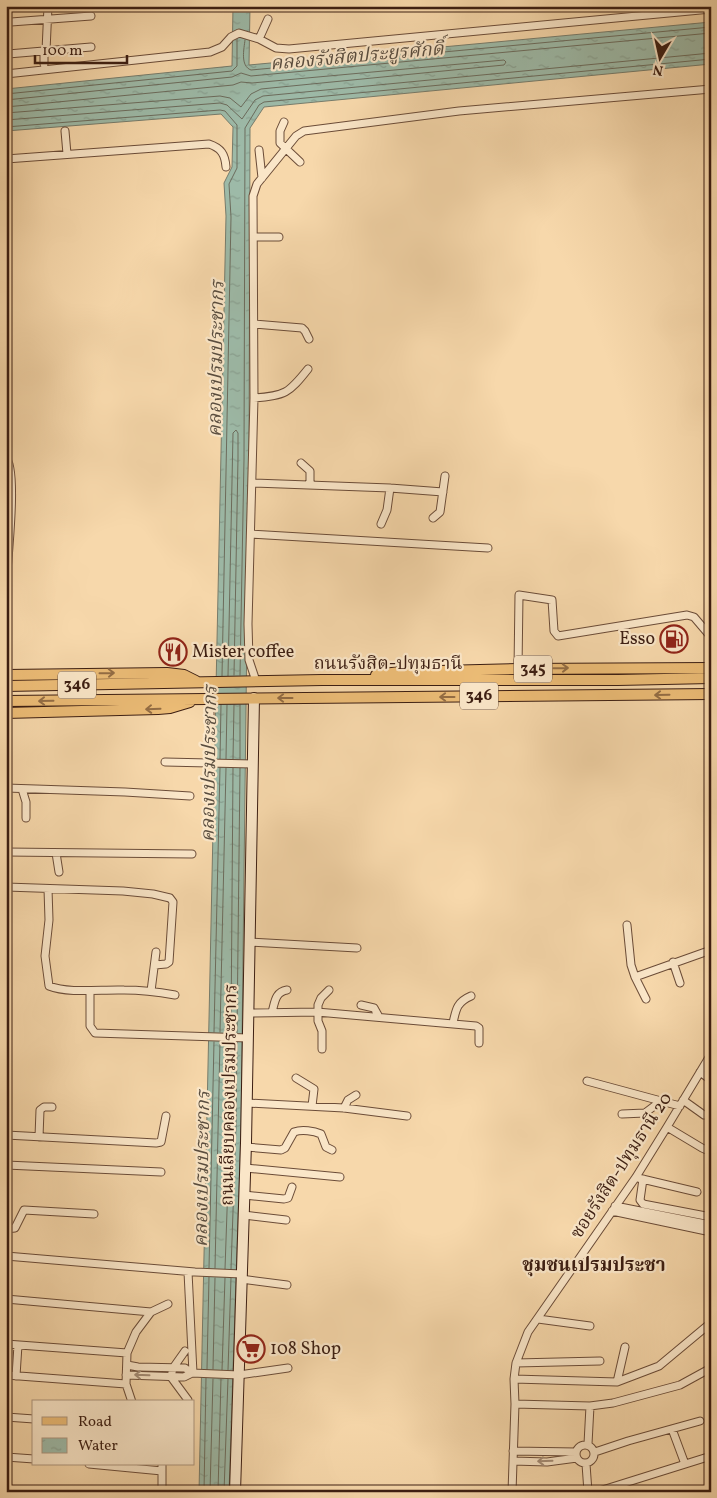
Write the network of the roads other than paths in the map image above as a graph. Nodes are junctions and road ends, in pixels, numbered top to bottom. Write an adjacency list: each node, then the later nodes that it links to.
1 (48, 6): 5 (street)
2 (711, 9): 7 (street)
3 (92, 16): 5 (street)
4 (268, 18): 7 (street)
5 (47, 19): 6 (street); 9 (street)
6 (11, 22)
7 (259, 39): 12 (street)
8 (91, 47): 9 (street)
9 (45, 51): 10 (street); 11 (street)
10 (8, 54)
11 (44, 64)
12 (6, 74)
13 (711, 89): 16 (street)
14 (284, 122): 16 (street)
15 (65, 131): 18 (street)
16 (286, 149): 20 (street); 22 (street)
17 (259, 150): 22 (street)
18 (66, 154): 19 (street); 21 (street)
19 (6, 159)
20 (300, 162)
21 (226, 167)
22 (262, 178): 23 (street)
23 (254, 236): 24 (street); 25 (street)
24 (279, 237)
25 (254, 324): 26 (street); 28 (street)
26 (309, 339)
27 (308, 369): 28 (street)
28 (254, 398): 32 (street)
29 (6, 458): 40 (street)
30 (301, 463): 33 (street)
31 (446, 476): 35 (street)
32 (252, 483): 33 (street); 38 (street)
33 (310, 485): 34 (street)
34 (390, 488): 35 (street); 37 (street)
35 (444, 492): 36 (street)
36 (433, 518)
37 (381, 524)
38 (251, 534): 39 (street); 48 (street)
39 (488, 548)
40 (7, 553): 41 (street)
41 (6, 585)
42 (711, 637): 44 (street)
43 (711, 668): 44 (main road, 345, one-way to 43)
44 (518, 669): 47 (main road, 345)
45 (6, 674): 49 (main road, one-way to 49)
46 (711, 678): 47 (main road, ถนนรังสิต-ปทุมธานี / 346)
47 (356, 680): 48 (main road, ถนนรังสิต-ปทุมธานี / 346)
48 (252, 681): 49 (main road, ถนนรังสิต-ปทุมธานี / 346)
49 (198, 682): 50 (main road, ถนนรังสิต-ปทุมธานี / 346)
50 (6, 686)
51 (711, 694): 53 (main road, ถนนรังสิต-ปทุมธานี / 346, one-way to 53)
52 (208, 698): 53 (main road, ถนนรังสิต-ปทุมธานี / 346); 54 (main road, ถนนรังสิต-ปทุมธานี / 346, one-way to 54); 55 (main road, one-way to 55); 56 (street)
53 (251, 698): 58 (street, ถนนเลียบคลองเปรมประชากร)
54 (6, 701)
55 (6, 713)
56 (210, 727)
57 (165, 762): 58 (street)
58 (252, 763): 70 (street, ถนนเลียบคลองเปรมประชากร)
59 (6, 788): 60 (street)
60 (22, 789): 61 (street); 62 (street)
61 (190, 796)
62 (26, 818)
63 (6, 852): 64 (street)
64 (56, 854): 65 (street); 66 (street)
65 (192, 854)
66 (60, 872)
67 (6, 887): 68 (street)
68 (48, 888): 75 (street); 80 (street)
69 (627, 925): 76 (street)
70 (249, 942): 71 (street); 88 (street, ถนนเลียบคลองเปรมประชากร)
71 (357, 948)
72 (711, 950): 74 (street)
73 (156, 952): 75 (street)
74 (673, 962): 76 (street); 77 (street)
75 (154, 964): 81 (street)
76 (635, 977): 84 (street)
77 (680, 983)
78 (287, 990): 86 (street)
79 (329, 990): 87 (street)
80 (90, 991): 81 (street); 91 (street)
81 (151, 991): 82 (street)
82 (175, 995)
83 (471, 996): 90 (street)
84 (646, 999)
85 (361, 1005): 89 (street)
86 (272, 1012): 87 (street); 88 (street)
87 (317, 1012): 89 (street); 93 (street)
88 (248, 1013): 91 (street, ถนนเลียบคลองเปรมประชากร)
89 (379, 1017): 90 (street)
90 (453, 1023): 92 (street)
91 (246, 1038): 101 (street, ถนนเลียบคลองเปรมประชากร)
92 (480, 1043)
93 (322, 1049)
94 (711, 1054): 95 (street, ซอยรังสิต-ปทุมธานี 20)
95 (700, 1072): 97 (street); 102 (street, ซอยรังสิต-ปทุมธานี 20)
96 (296, 1078): 103 (street)
97 (711, 1080)
98 (587, 1081): 100 (street)
99 (356, 1095): 105 (street)
100 (661, 1101): 102 (street); 106 (street)
101 (247, 1103): 103 (street); 113 (street, ถนนเลียบคลองเปรมประชากร)
102 (682, 1103): 107 (street); 110 (street, ซอยรังสิต-ปทุมธานี 20)
103 (312, 1106): 105 (street)
104 (52, 1107): 112 (street)
105 (344, 1108): 109 (street)
106 (622, 1114)
107 (704, 1115)
108 (166, 1116): 112 (street)
109 (407, 1116)
110 (668, 1128): 115 (street); 120 (street, ซอยรังสิต-ปทุมธานี 20)
111 (6, 1135): 112 (street)
112 (39, 1137)
113 (246, 1147): 114 (street); 117 (street, ถนนเลียบคลองเปรมประชากร)
114 (332, 1150)
115 (711, 1152)
116 (6, 1165): 118 (street)
117 (245, 1168): 119 (street); 123 (street, ถนนเลียบคลองเปรมประชากร)
118 (161, 1172)
119 (340, 1177)
120 (639, 1178): 122 (street); 124 (street, ซอยรังสิต-ปทุมธานี 20); 127 (street)
121 (292, 1187): 123 (street)
122 (697, 1192)
123 (244, 1196): 126 (street, ถนนเลียบคลองเปรมประชากร)
124 (613, 1209): 129 (street); 140 (street, ซอยรังสิต-ปทุมธานี 20)
125 (94, 1214): 131 (street)
126 (244, 1214): 128 (street); 135 (street, ถนนเลียบคลองเปรมประชากร)
127 (711, 1217)
128 (286, 1220)
129 (685, 1224): 130 (street); 132 (street)
130 (711, 1225)
131 (6, 1229)
132 (711, 1232)
133 (6, 1256): 134 (street)
134 (192, 1272): 135 (street); 154 (street)
135 (240, 1275): 136 (street); 157 (street, ถนนเลียบคลองเปรมประชากร)
136 (288, 1285)
137 (6, 1299): 139 (street)
138 (168, 1304): 139 (street)
139 (151, 1312): 147 (street)
140 (538, 1319): 142 (street); 149 (street, ซอยรังสิต-ปทุมธานี 20)
141 (711, 1325): 161 (street)
142 (590, 1326)
143 (6, 1344): 144 (street)
144 (18, 1345): 147 (street); 158 (street)
145 (625, 1347): 161 (street)
146 (185, 1350): 151 (street)
147 (127, 1353): 150 (street)
148 (600, 1361): 149 (street)
149 (516, 1363): 160 (street, ซอยรังสิต-ปทุมธานี 20)
150 (127, 1364): 151 (street); 156 (street)
151 (173, 1368): 154 (street); 159 (street)
152 (288, 1368): 157 (street)
153 (711, 1368): 166 (street)
154 (194, 1373): 157 (street); 159 (street)
155 (6, 1375): 158 (street)
156 (126, 1375): 159 (street, one-way to 156); 162 (street)
157 (236, 1375): 184 (street, ถนนเลียบคลองเปรมประชากร)
158 (16, 1376): 162 (street)
159 (172, 1377): 164 (street)
160 (514, 1379): 161 (street); 165 (street, ซอยรังสิต-ปทุมธานี 20)
161 (617, 1382)
162 (126, 1384): 163 (street)
163 (131, 1400)
164 (188, 1400)
165 (515, 1404): 166 (street); 172 (street, ซอยรังสิต-ปทุมธานี 20)
166 (590, 1406): 171 (street)
167 (6, 1417): 168 (street)
168 (32, 1419)
169 (700, 1421): 170 (street)
170 (672, 1429): 173 (street); 180 (street)
171 (588, 1444): 173 (street); 174 (street)
172 (513, 1451): 174 (street); 178 (street, ซอยรังสิต-ปทุมธานี 20)
173 (595, 1452): 179 (street)
174 (576, 1455): 178 (street, one-way to 178); 179 (street)
175 (711, 1456): 180 (street)
176 (6, 1457): 177 (street)
177 (32, 1459)
178 (513, 1461): 185 (street, ซอยรังสิต-ปทุมธานี 20)
179 (586, 1464): 186 (street)
180 (685, 1464): 187 (street)
181 (126, 1466): 182 (street)
182 (162, 1468): 183 (street)
183 (162, 1492)
184 (235, 1492)
185 (512, 1492)
186 (588, 1492)
187 (596, 1492)

